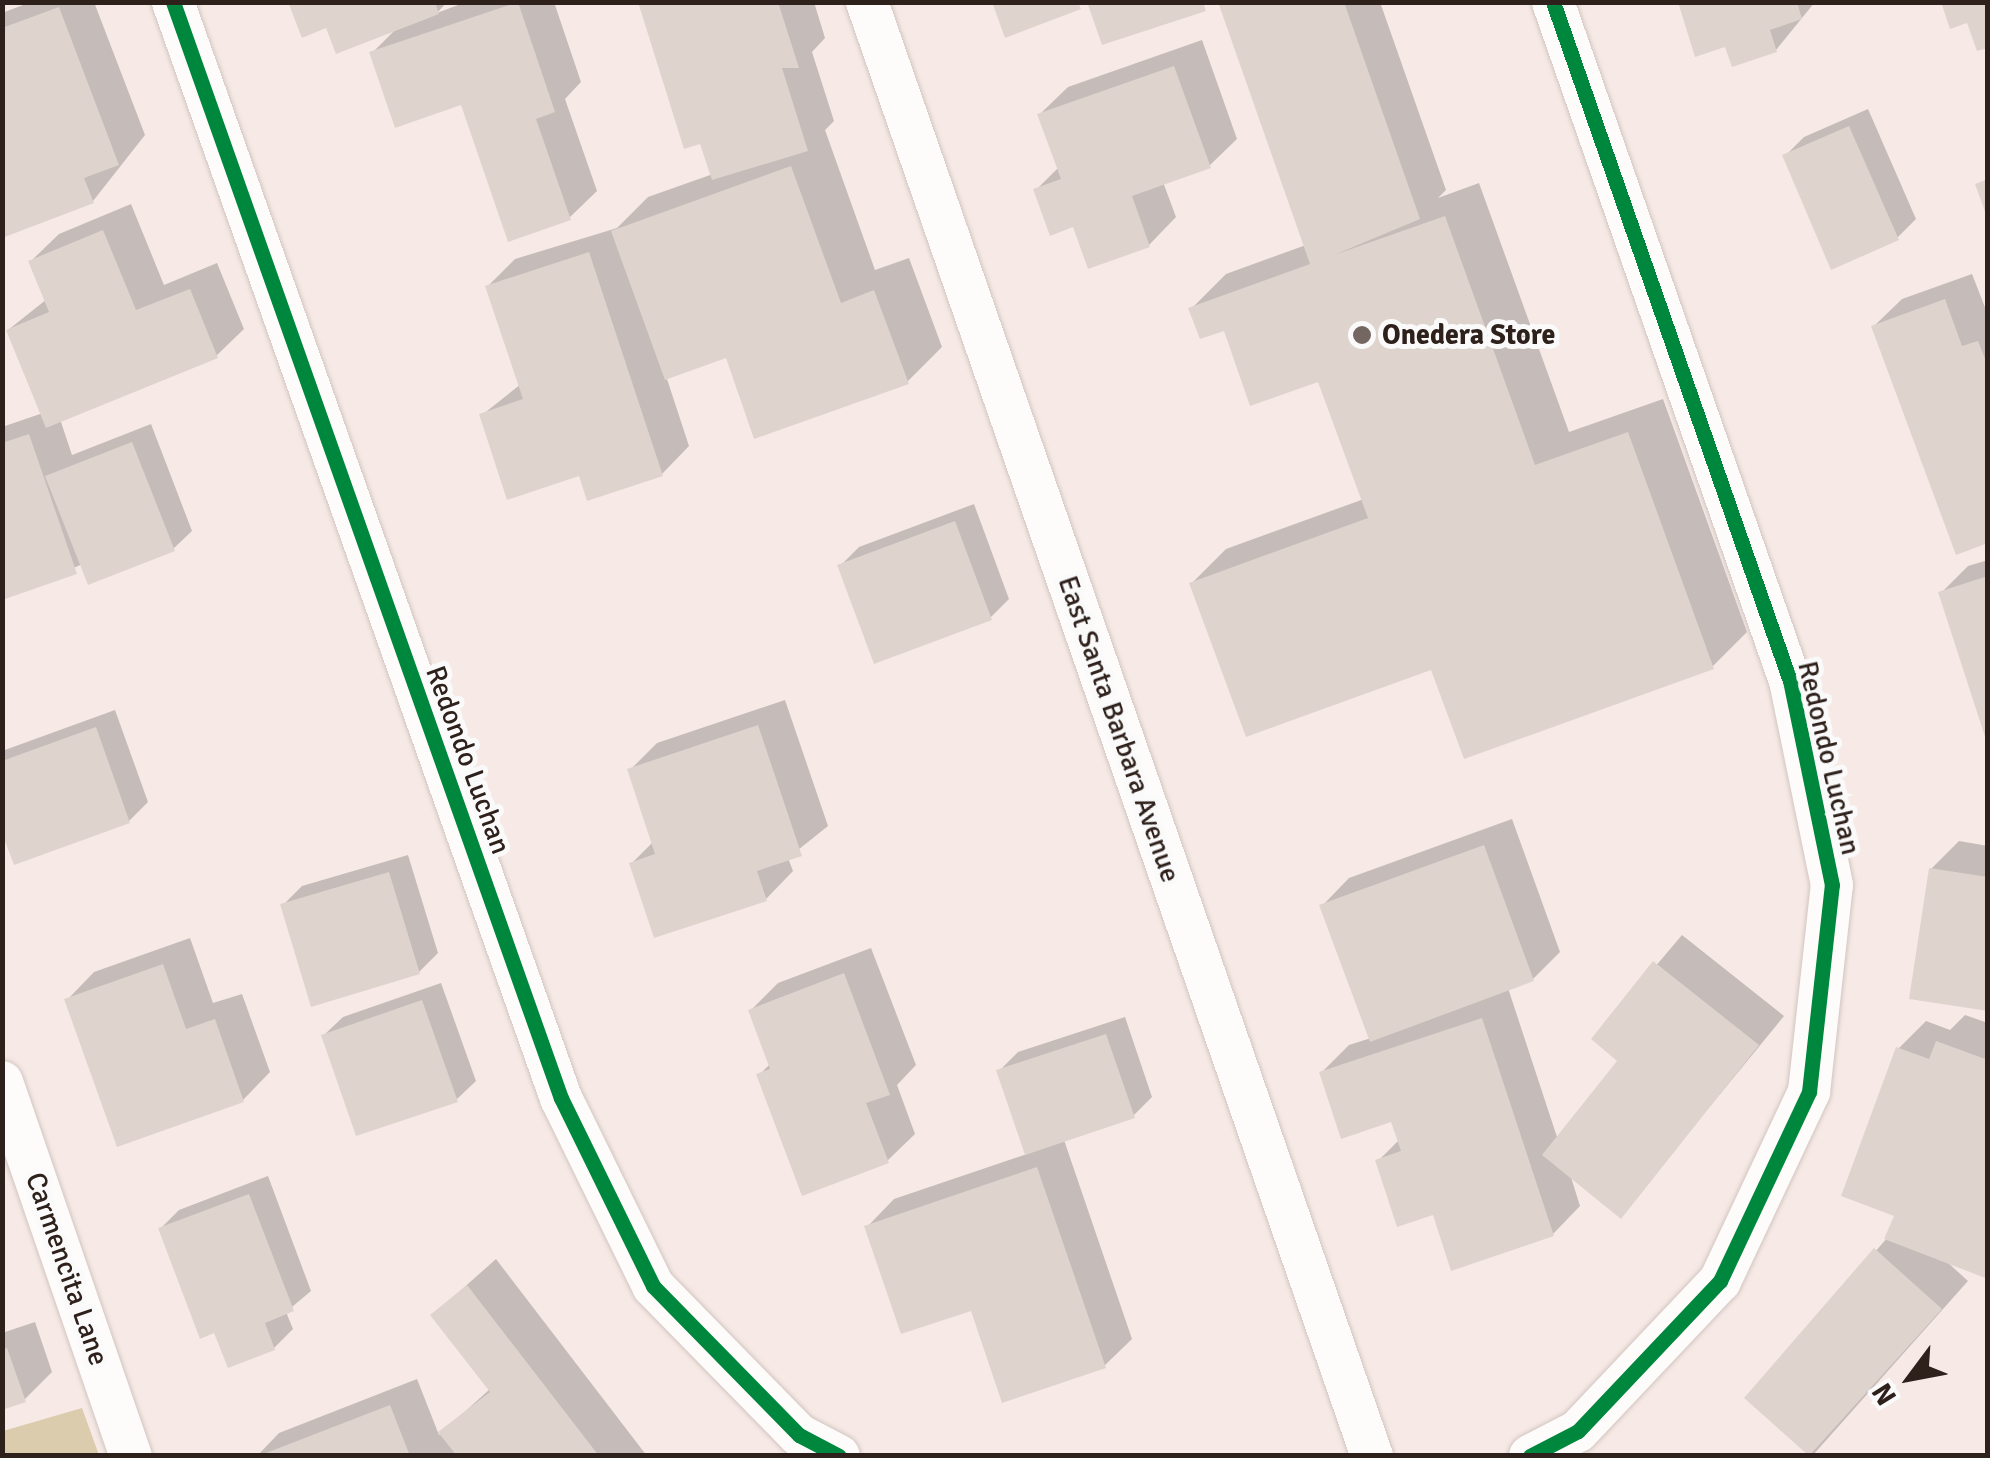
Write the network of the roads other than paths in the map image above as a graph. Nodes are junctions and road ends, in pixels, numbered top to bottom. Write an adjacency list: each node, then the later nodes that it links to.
1 (173, 2): 6 (street, Redondo Luchan)
2 (866, 2): 7 (street, East Santa Barbara Avenue)
3 (1553, 2): 8 (street, Redondo Luchan)
4 (2, 1082): 5 (street, Carmencita Lane)
5 (131, 1456)
6 (839, 1456)
7 (1372, 1456)
8 (1530, 1456)

